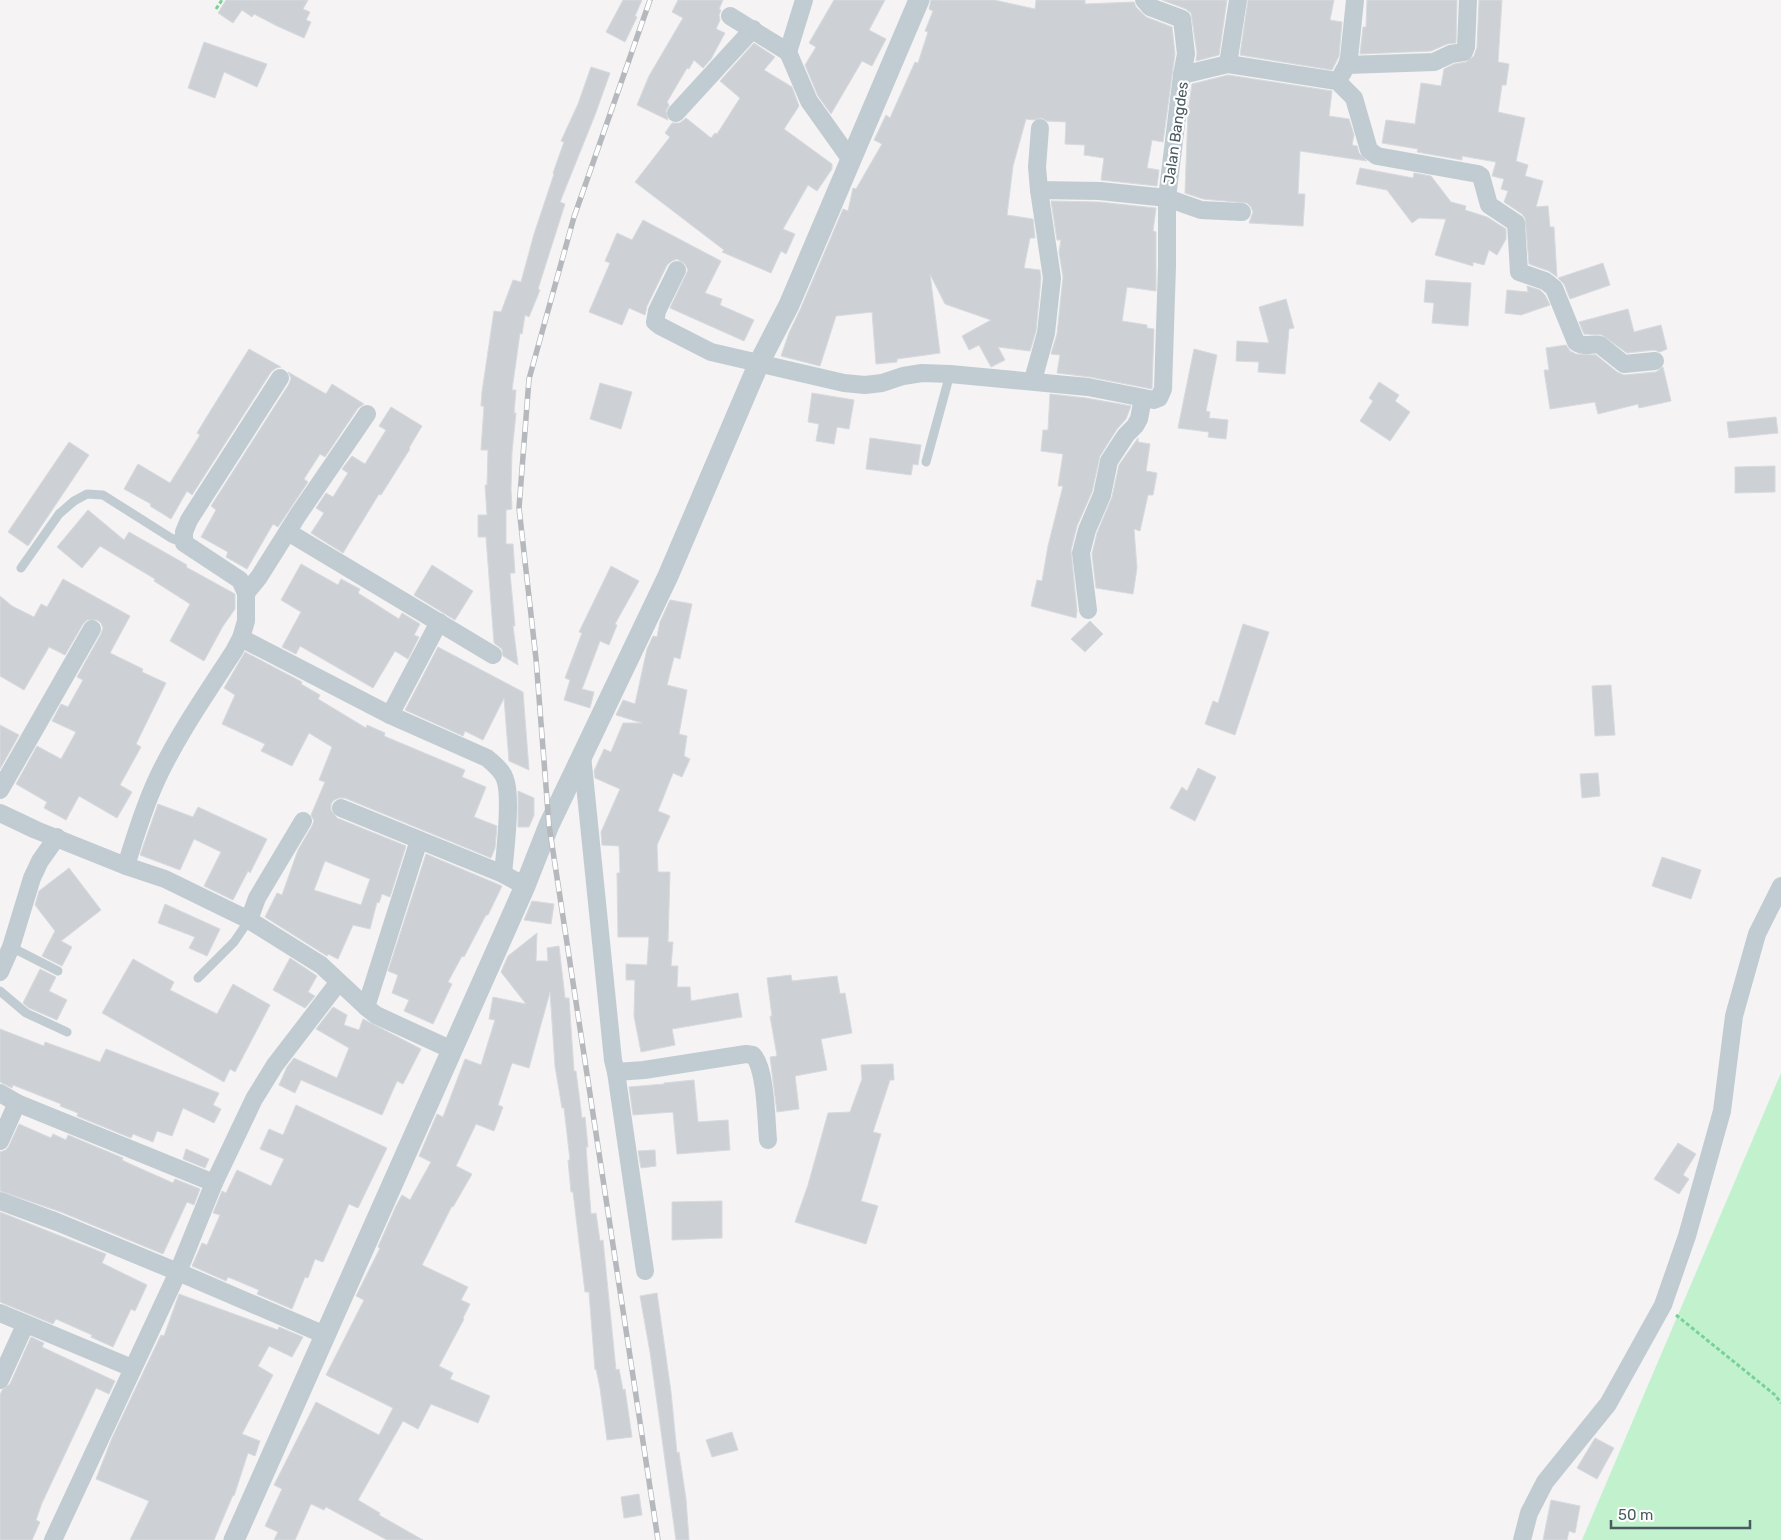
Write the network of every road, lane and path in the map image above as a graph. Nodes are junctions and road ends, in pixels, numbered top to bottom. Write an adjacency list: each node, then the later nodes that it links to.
1 (222, 0): 8 (path)
2 (804, 0): 11 (street)
3 (919, 0): 18 (street)
4 (1144, 0): 14 (street)
5 (1238, 0): 12 (street)
6 (1355, 0): 13 (street)
7 (1468, 0): 13 (street)
8 (216, 10)
9 (730, 16): 10 (street)
10 (753, 29): 11 (street); 16 (street)
11 (788, 52): 18 (street)
12 (1228, 64): 14 (street, Jalan Bangdes); 15 (street, Jalan Bangdes)
13 (1347, 65): 15 (street)
14 (1182, 75): 20 (street, Jalan Bangdes)
15 (1337, 81): 23 (street)
16 (676, 113)
17 (1040, 128): 19 (street)
18 (851, 160): 24 (street)
19 (1039, 190): 20 (street, Jalan Bangdes); 27 (street)
20 (1167, 198): 21 (street); 28 (street)
21 (1242, 212)
22 (677, 270): 24 (street)
23 (1656, 361)
24 (759, 363): 25 (street); 41 (street)
25 (950, 374): 27 (street); 30 (lane)
26 (280, 378): 32 (street)
27 (1034, 380): 28 (street)
28 (1143, 398): 35 (street)
29 (367, 414): 31 (street)
30 (926, 462)
31 (288, 532): 34 (street); 36 (street)
32 (184, 542): 33 (lane); 34 (street)
33 (21, 568)
34 (246, 593): 38 (street)
35 (1088, 610)
36 (439, 622): 39 (street); 40 (street)
37 (92, 629): 42 (street)
38 (241, 638): 40 (street); 48 (street)
39 (494, 655)
40 (390, 715): 49 (street)
41 (582, 755): 50 (street); 62 (street)
42 (0, 790)
43 (341, 808): 47 (street)
44 (0, 813): 46 (street)
45 (303, 821): 52 (street)
46 (57, 838): 48 (street); 53 (street)
47 (419, 840): 49 (street); 59 (street)
48 (126, 866): 52 (street)
49 (503, 874): 50 (street)
50 (525, 886): 61 (street)
51 (1781, 886): 71 (street)
52 (249, 920): 56 (lane); 57 (street)
53 (11, 947): 54 (lane); 55 (street)
54 (58, 971)
55 (0, 972)
56 (198, 978)
57 (338, 983): 59 (street); 67 (street)
58 (0, 991): 60 (lane)
59 (366, 1007): 61 (street)
60 (66, 1032)
61 (452, 1050): 74 (street)
62 (616, 1072): 65 (street); 69 (street)
63 (0, 1093): 64 (street)
64 (17, 1103): 66 (street); 67 (street)
65 (768, 1140)
66 (0, 1142)
67 (214, 1183): 70 (street)
68 (0, 1201): 70 (street)
69 (646, 1271)
70 (178, 1272): 74 (street); 75 (street)
71 (1664, 1305): 77 (path); 80 (street)
72 (0, 1313): 73 (street)
73 (25, 1324): 75 (street); 76 (street)
74 (325, 1335): 79 (street)
75 (132, 1368): 78 (street)
76 (0, 1380)
77 (1781, 1403)
78 (53, 1540)
79 (234, 1540)
80 (1522, 1540)

